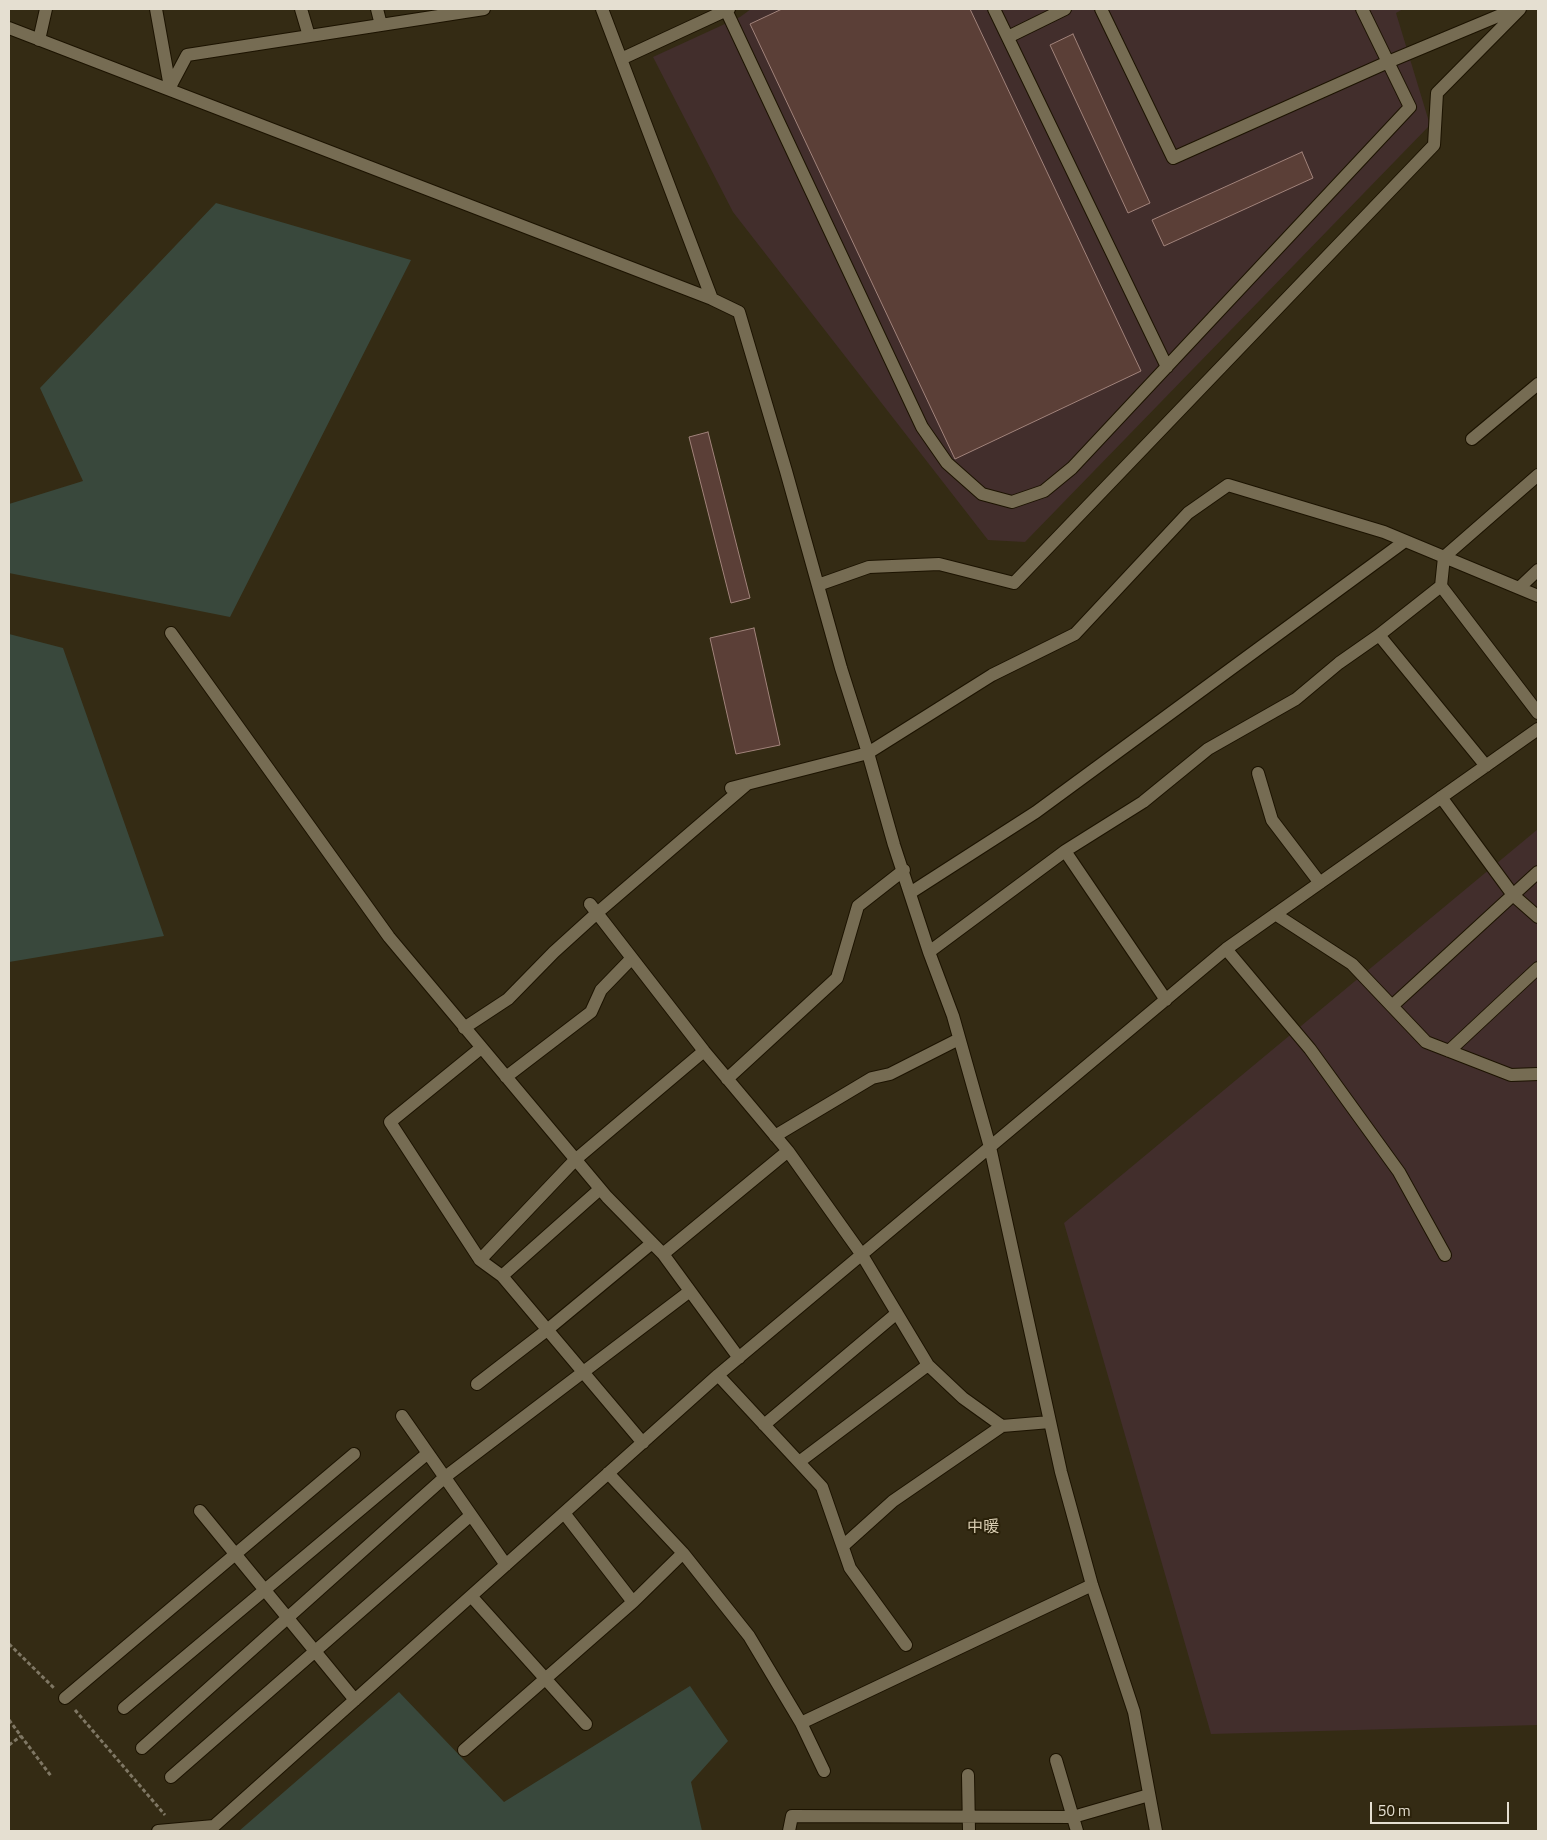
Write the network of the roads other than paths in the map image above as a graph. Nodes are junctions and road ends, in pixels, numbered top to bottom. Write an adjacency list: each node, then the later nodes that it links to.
1 (46, 9): 18 (street)
2 (156, 9): 16 (street)
3 (301, 9): 16 (street)
4 (377, 9): 14 (street)
5 (484, 9): 14 (street)
6 (602, 9): 19 (street)
7 (994, 9): 17 (street)
8 (1065, 9): 17 (street)
9 (1101, 9): 20 (street)
10 (1362, 9): 20 (street)
11 (1515, 9): 20 (street)
12 (1520, 9): 29 (street)
13 (727, 10): 19 (street); 22 (street)
14 (381, 25): 16 (street)
15 (9, 28): 18 (street)
16 (309, 36)
17 (1008, 37): 22 (street)
18 (39, 40): 21 (street)
19 (621, 59): 21 (street)
20 (1388, 62): 22 (street)
21 (712, 299): 29 (street)
22 (1167, 367)
23 (1538, 384): 24 (street)
24 (1472, 439)
25 (1538, 475): 27 (street)
26 (1405, 541): 27 (street); 37 (street); 47 (street)
27 (1444, 557): 30 (street); 31 (street)
28 (1538, 570): 31 (street)
29 (818, 585): 37 (street)
30 (1440, 586): 34 (street); 35 (street)
31 (1519, 588): 32 (street)
32 (1538, 596)
33 (171, 633): 58 (street)
34 (1379, 635): 38 (street); 43 (street)
35 (1538, 713)
36 (1538, 729): 38 (street)
37 (868, 753): 40 (street); 44 (street)
38 (1486, 766): 42 (street)
39 (1258, 774): 46 (street)
40 (749, 783): 41 (street); 49 (street)
41 (731, 788)
42 (1441, 798): 46 (street); 48 (street)
43 (1065, 851): 53 (street); 56 (street)
44 (904, 870): 47 (street); 65 (street)
45 (1538, 872): 48 (street)
46 (1320, 883): 50 (street)
47 (910, 893): 53 (street)
48 (1513, 895): 51 (street); 57 (street)
49 (594, 908): 54 (street); 58 (street)
50 (1275, 914): 52 (street); 57 (street)
51 (1538, 917)
52 (1226, 949): 56 (street); 74 (street)
53 (929, 952): 59 (street)
54 (632, 958): 61 (street); 64 (street)
55 (1538, 968): 62 (street)
56 (1166, 1000): 67 (street)
57 (1392, 1006): 62 (street)
58 (464, 1028): 60 (street)
59 (959, 1039): 66 (street); 67 (street)
60 (481, 1048): 64 (street); 75 (street)
61 (704, 1051): 65 (street); 69 (street)
62 (1449, 1051): 63 (street)
63 (1538, 1074)
64 (506, 1077): 69 (street)
65 (727, 1079): 66 (street)
66 (775, 1136): 68 (street)
67 (990, 1148): 73 (street); 86 (street)
68 (788, 1151): 72 (street); 73 (street)
69 (575, 1160): 70 (street); 75 (street)
70 (600, 1189): 71 (street); 76 (street)
71 (652, 1243): 72 (street); 79 (street)
72 (663, 1254): 77 (street)
73 (862, 1255): 78 (street); 80 (street)
74 (1446, 1255)
75 (480, 1260): 76 (street)
76 (502, 1276): 79 (street)
77 (690, 1291): 80 (street); 82 (street)
78 (897, 1314): 81 (street); 87 (street)
79 (547, 1330): 82 (street); 84 (street)
80 (739, 1358): 83 (street)
81 (928, 1365): 88 (street); 92 (street)
82 (583, 1372): 89 (street); 94 (street)
83 (718, 1375): 87 (street); 89 (street)
84 (477, 1384)
85 (402, 1416): 90 (street)
86 (1050, 1422): 88 (street); 102 (street)
87 (764, 1425): 92 (street)
88 (1002, 1426): 98 (street)
89 (643, 1443): 93 (street)
90 (428, 1453): 94 (street); 103 (street)
91 (354, 1454): 100 (street)
92 (799, 1462): 98 (street)
93 (608, 1473): 96 (street); 99 (street)
94 (445, 1477): 97 (street); 106 (street)
95 (200, 1511): 100 (street)
96 (564, 1513): 101 (street); 105 (street)
97 (471, 1515): 101 (street); 108 (street)
98 (843, 1546): 107 (street)
99 (683, 1553): 105 (street); 113 (street)
100 (236, 1555): 103 (street); 110 (street)
101 (506, 1565): 104 (street)
102 (1092, 1585): 113 (street); 121 (street)
103 (264, 1590): 106 (street); 112 (street)
104 (471, 1596): 109 (street); 111 (street)
105 (633, 1602): 109 (street)
106 (287, 1618): 108 (street); 115 (street)
107 (906, 1645)
108 (315, 1651): 111 (street); 120 (street)
109 (545, 1679): 114 (street); 116 (street)
110 (65, 1698)
111 (355, 1700): 124 (street)
112 (124, 1708)
113 (801, 1723): 118 (street)
114 (586, 1724)
115 (142, 1748)
116 (464, 1750)
117 (1056, 1760): 123 (street)
118 (824, 1771)
119 (968, 1775): 122 (street)
120 (171, 1777)
121 (1149, 1796): 123 (street); 129 (street)
122 (969, 1817): 123 (street); 126 (street); 127 (street)
123 (1073, 1817): 128 (street)
124 (213, 1829): 125 (street)
125 (158, 1831)
126 (789, 1831)
127 (969, 1831)
128 (1077, 1831)
129 (1156, 1831)

